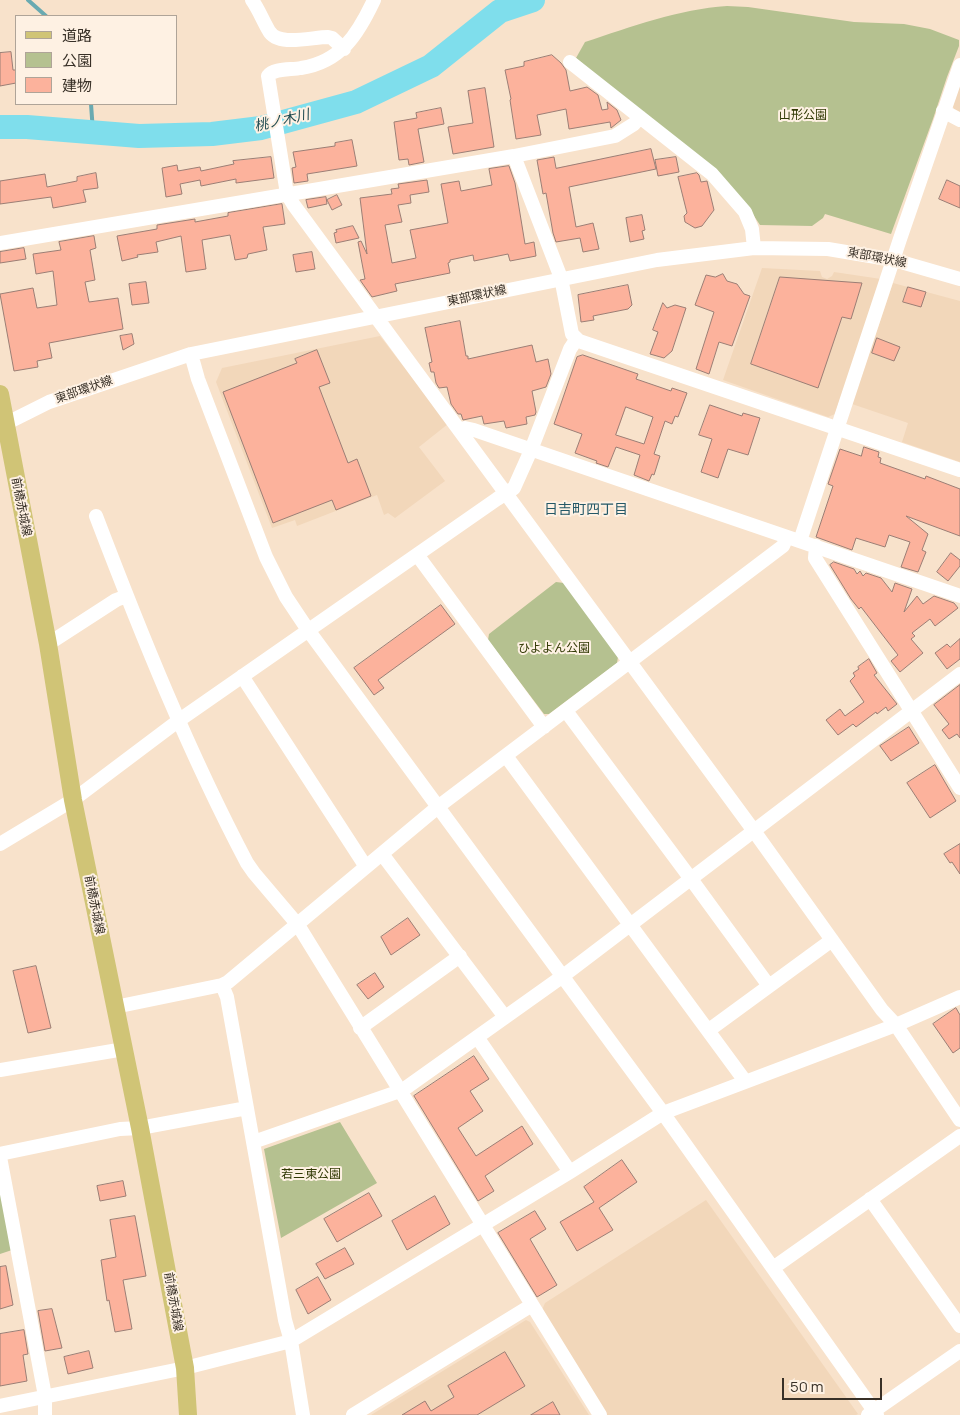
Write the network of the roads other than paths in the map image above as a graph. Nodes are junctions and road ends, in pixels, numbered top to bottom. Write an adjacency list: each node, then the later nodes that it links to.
1 (252, 0): 3 (street)
2 (374, 0): 3 (street)
3 (344, 49): 10 (street)
4 (570, 62): 7 (street)
5 (960, 65): 6 (street)
6 (943, 111): 8 (street); 13 (street)
7 (640, 117): 9 (street); 12 (street)
8 (960, 120)
9 (514, 156): 10 (street); 14 (street)
10 (288, 194): 11 (street); 16 (street)
11 (0, 242)
12 (754, 248): 13 (street, 東部環状線); 14 (street, 東部環状線)
13 (894, 260): 15 (street, 東部環状線); 21 (street)
14 (561, 278): 16 (street, 東部環状線); 17 (street)
15 (960, 280)
16 (376, 316): 18 (street, 東部環状線); 22 (street)
17 (576, 340): 21 (street); 23 (street)
18 (191, 354): 20 (street, 東部環状線); 32 (street)
19 (0, 394): 20 (main road, 前橋赤城線)
20 (3, 426): 33 (main road, 前橋赤城線)
21 (838, 430): 24 (street); 27 (street)
22 (460, 431): 23 (street); 25 (street)
23 (531, 450): 25 (street); 27 (street)
24 (960, 470)
25 (506, 494): 29 (street); 34 (street)
26 (96, 516): 30 (street)
27 (794, 539): 28 (street); 34 (street)
28 (816, 546): 31 (street); 38 (street)
29 (418, 556): 32 (street); 40 (street)
30 (127, 596): 33 (street); 39 (street)
31 (960, 596)
32 (308, 630): 36 (street); 44 (street)
33 (48, 644): 43 (main road, 前橋赤城線)
34 (630, 663): 37 (street); 45 (street)
35 (960, 674): 38 (street)
36 (242, 676): 39 (street); 48 (street)
37 (566, 711): 40 (street); 49 (street)
38 (911, 712): 42 (street); 45 (street)
39 (178, 721): 43 (street); 50 (street)
40 (544, 727): 41 (street)
41 (506, 756): 44 (street); 51 (street)
42 (960, 788)
43 (73, 800): 46 (street); 58 (main road, 前橋赤城線)
44 (439, 806): 47 (street); 54 (street)
45 (754, 831): 49 (street); 52 (street)
46 (0, 844)
47 (382, 854): 48 (street); 53 (street)
48 (366, 867): 50 (street)
49 (691, 879): 51 (street); 56 (street)
50 (298, 925): 55 (street); 61 (street)
51 (631, 925): 54 (street); 62 (street)
52 (832, 940): 56 (street); 60 (street)
53 (460, 956): 59 (street); 61 (street)
54 (563, 976): 59 (street); 69 (street)
55 (222, 986): 58 (street); 68 (street)
56 (769, 986): 62 (street)
57 (960, 998): 60 (street)
58 (115, 1007): 64 (main road, 前橋赤城線)
59 (505, 1017): 63 (street)
60 (896, 1025): 66 (street); 70 (street)
61 (360, 1028): 67 (street)
62 (709, 1030): 66 (street)
63 (477, 1037): 67 (street); 75 (street)
64 (124, 1049): 65 (street); 71 (main road, 前橋赤城線)
65 (0, 1070)
66 (745, 1081): 69 (street)
67 (400, 1091): 73 (street); 77 (street)
68 (247, 1108): 71 (street); 73 (street)
69 (663, 1113): 75 (street); 78 (street)
70 (960, 1120)
71 (140, 1128): 74 (street); 83 (main road, 前橋赤城線)
72 (960, 1136): 76 (street)
73 (253, 1140): 81 (street)
74 (0, 1156): 84 (street)
75 (570, 1172): 77 (street)
76 (870, 1199): 78 (street); 80 (street)
77 (484, 1225): 79 (street); 81 (street)
78 (773, 1268): 86 (street)
79 (532, 1305): 90 (street); 91 (street)
80 (960, 1326)
81 (291, 1341): 83 (street); 89 (street)
82 (960, 1351): 86 (street)
83 (185, 1368): 84 (street); 88 (main road, 前橋赤城線)
84 (45, 1396): 85 (street); 87 (street)
85 (0, 1406)
86 (873, 1414)
87 (45, 1415)
88 (188, 1415)
89 (303, 1415)
90 (353, 1415)
91 (600, 1415)

